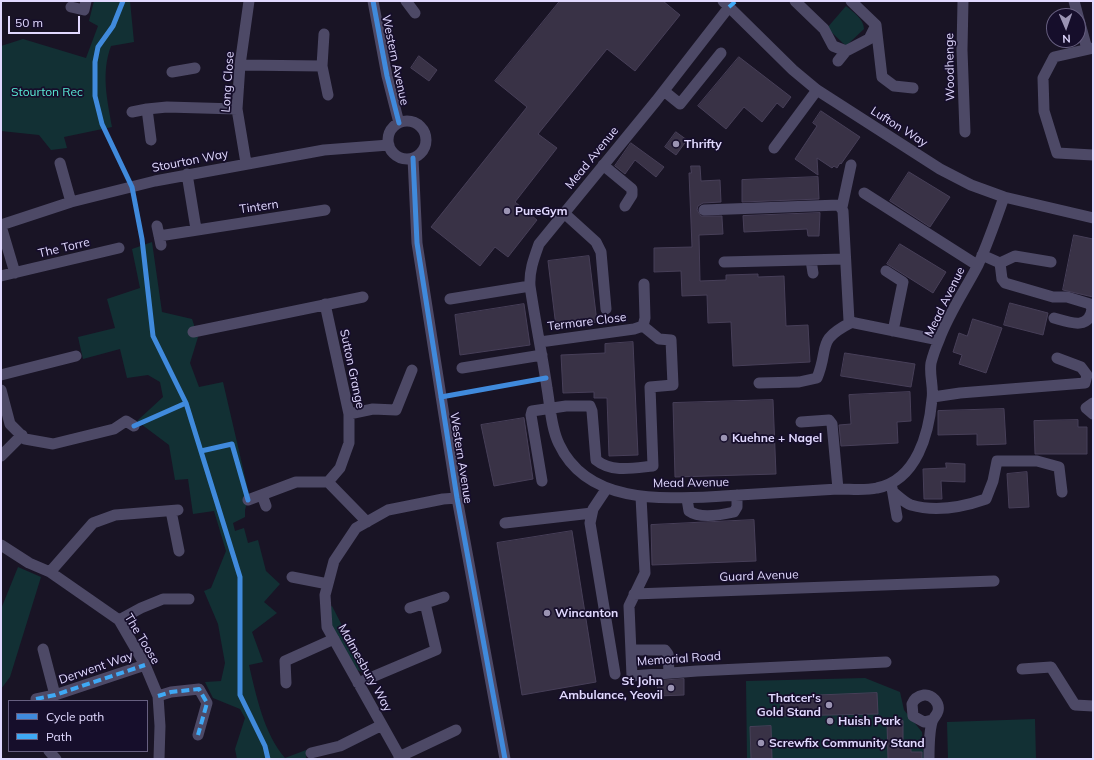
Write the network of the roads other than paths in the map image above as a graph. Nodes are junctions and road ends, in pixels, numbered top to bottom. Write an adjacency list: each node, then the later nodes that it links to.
1 (86, 1): 9 (street)
2 (250, 1): 18 (street, Long Close)
3 (373, 1): 29 (street, Western Avenue)
4 (406, 1): 10 (street)
5 (795, 1): 15 (street)
6 (851, 1): 11 (street)
7 (963, 1): 30 (street, Woodhenge)
8 (726, 4): 23 (street, Lufton Way); 24 (street, Mead Avenue)
9 (71, 7)
10 (415, 13)
11 (876, 25): 15 (street); 22 (street)
12 (324, 34): 19 (street)
13 (1086, 38): 14 (street)
14 (1090, 49): 34 (street)
15 (846, 51): 17 (street)
16 (721, 53): 24 (street)
17 (838, 61)
18 (240, 65): 19 (street); 27 (street, Long Close)
19 (322, 66): 25 (street)
20 (195, 68): 21 (street)
21 (172, 72)
22 (913, 88)
23 (817, 90): 33 (street); 42 (street, Lufton Way)
24 (664, 91): 39 (street, Mead Avenue)
25 (328, 95)
26 (147, 109): 27 (street); 28 (street); 31 (street)
27 (236, 109): 37 (street, Long Close)
28 (132, 112)
29 (399, 122): 32 (street); 35 (street)
30 (965, 132)
31 (151, 140)
32 (389, 145): 35 (street); 37 (street, Stourton Way)
33 (774, 148)
34 (1093, 156)
35 (413, 158): 104 (street, Western Avenue)
36 (60, 163): 43 (street)
37 (246, 164): 40 (street, Stourton Way)
38 (852, 165): 45 (street)
39 (603, 166): 44 (street); 48 (street, Mead Avenue)
40 (187, 174): 43 (street, Stourton Way); 51 (street)
41 (864, 193): 56 (street)
42 (1004, 197): 49 (street, Lufton Way); 56 (street, Mead Avenue)
43 (71, 202): 50 (street, Stourton Way)
44 (625, 206)
45 (842, 207): 47 (street); 54 (street)
46 (325, 210): 51 (street, Tintern)
47 (704, 210)
48 (564, 213): 65 (street, Mead Avenue); 69 (street)
49 (1093, 218)
50 (1, 225): 61 (street)
51 (196, 229): 52 (street, Tintern)
52 (159, 236)
53 (119, 250): 61 (street, The Torre)
54 (845, 259): 55 (street); 72 (street)
55 (811, 260): 57 (street); 62 (street)
56 (980, 260): 59 (street); 76 (street, Mead Avenue)
57 (724, 262)
58 (1051, 262): 59 (street)
59 (1000, 263): 70 (street)
60 (886, 271): 74 (street)
61 (15, 273): 63 (street, The Torre)
62 (812, 273)
63 (1, 276)
64 (644, 284): 73 (street, Termare Close)
65 (530, 286): 67 (street); 77 (street, Mead Avenue)
66 (363, 297): 68 (street)
67 (450, 299)
68 (324, 304): 75 (street); 89 (street, Sutton Grange)
69 (606, 309)
70 (1093, 309): 71 (street)
71 (1054, 318)
72 (852, 322): 74 (street); 84 (street)
73 (643, 326): 77 (street, Termare Close); 88 (street)
74 (894, 331): 76 (street)
75 (193, 332)
76 (939, 340): 86 (street, Mead Avenue)
77 (540, 342): 78 (street, Mead Avenue)
78 (542, 355): 81 (street); 88 (street, Mead Avenue)
79 (76, 356): 83 (street)
80 (1056, 358): 86 (street)
81 (462, 368)
82 (412, 370): 89 (street)
83 (1, 375)
84 (759, 383)
85 (1, 390): 93 (street)
86 (933, 397): 97 (street, Mead Avenue)
87 (1093, 403): 90 (street)
88 (550, 408): 95 (street); 98 (street, Mead Avenue)
89 (349, 414): 96 (street, Sutton Grange)
90 (1093, 414)
91 (801, 422): 99 (street)
92 (134, 426): 93 (street)
93 (22, 435): 94 (street)
94 (1, 456)
95 (542, 481)
96 (328, 482): 101 (street); 110 (street)
97 (892, 487): 99 (street, Mead Avenue); 100 (street); 109 (street)
98 (606, 488): 103 (street, Mead Avenue); 108 (street)
99 (838, 488): 102 (street, Mead Avenue)
100 (1062, 492)
101 (262, 494): 106 (street); 107 (street)
102 (737, 496): 105 (street, Mead Avenue); 105 (street)
103 (641, 497): 105 (street, Mead Avenue); 118 (street, Memorial Road)
104 (457, 498): 110 (street, Malmesbury Way); 145 (street, Western Avenue)
105 (686, 499)
106 (248, 500)
107 (266, 506)
108 (592, 513): 111 (street); 131 (street)
109 (897, 517)
110 (367, 522): 117 (street, Malmesbury Way)
111 (505, 523)
112 (1, 545): 114 (street, The Toose)
113 (179, 551): 114 (street)
114 (50, 572): 123 (street, The Toose)
115 (292, 577): 117 (street)
116 (994, 581): 118 (street, Guard Avenue)
117 (328, 584): 124 (street, Malmesbury Way)
118 (634, 594): 126 (street, Memorial Road)
119 (444, 597): 121 (street)
120 (189, 598): 123 (street)
121 (425, 603): 122 (street); 133 (street)
122 (410, 608)
123 (119, 620): 128 (street, The Toose)
124 (334, 639): 132 (street); 133 (street, Malmesbury Way)
125 (43, 649): 134 (street, Derwent Way)
126 (631, 650): 130 (street); 130 (street, Memorial Road)
127 (886, 662): 130 (street, Memorial Road)
128 (145, 665): 134 (street, Derwent Way); 135 (street, The Toose)
129 (1022, 668): 137 (street)
130 (669, 673)
131 (615, 674)
132 (286, 683)
133 (358, 683): 139 (street, Malmesbury Way)
134 (55, 695): 136 (street, Derwent Way)
135 (158, 696): 141 (street); 144 (street, The Toose)
136 (36, 699)
137 (1093, 706)
138 (932, 720): 146 (street)
139 (382, 725): 142 (street); 143 (street, Malmesbury Way)
140 (456, 730): 143 (street)
141 (198, 735)
142 (311, 753)
143 (400, 758)
144 (159, 759)
145 (505, 759)
146 (929, 759)

